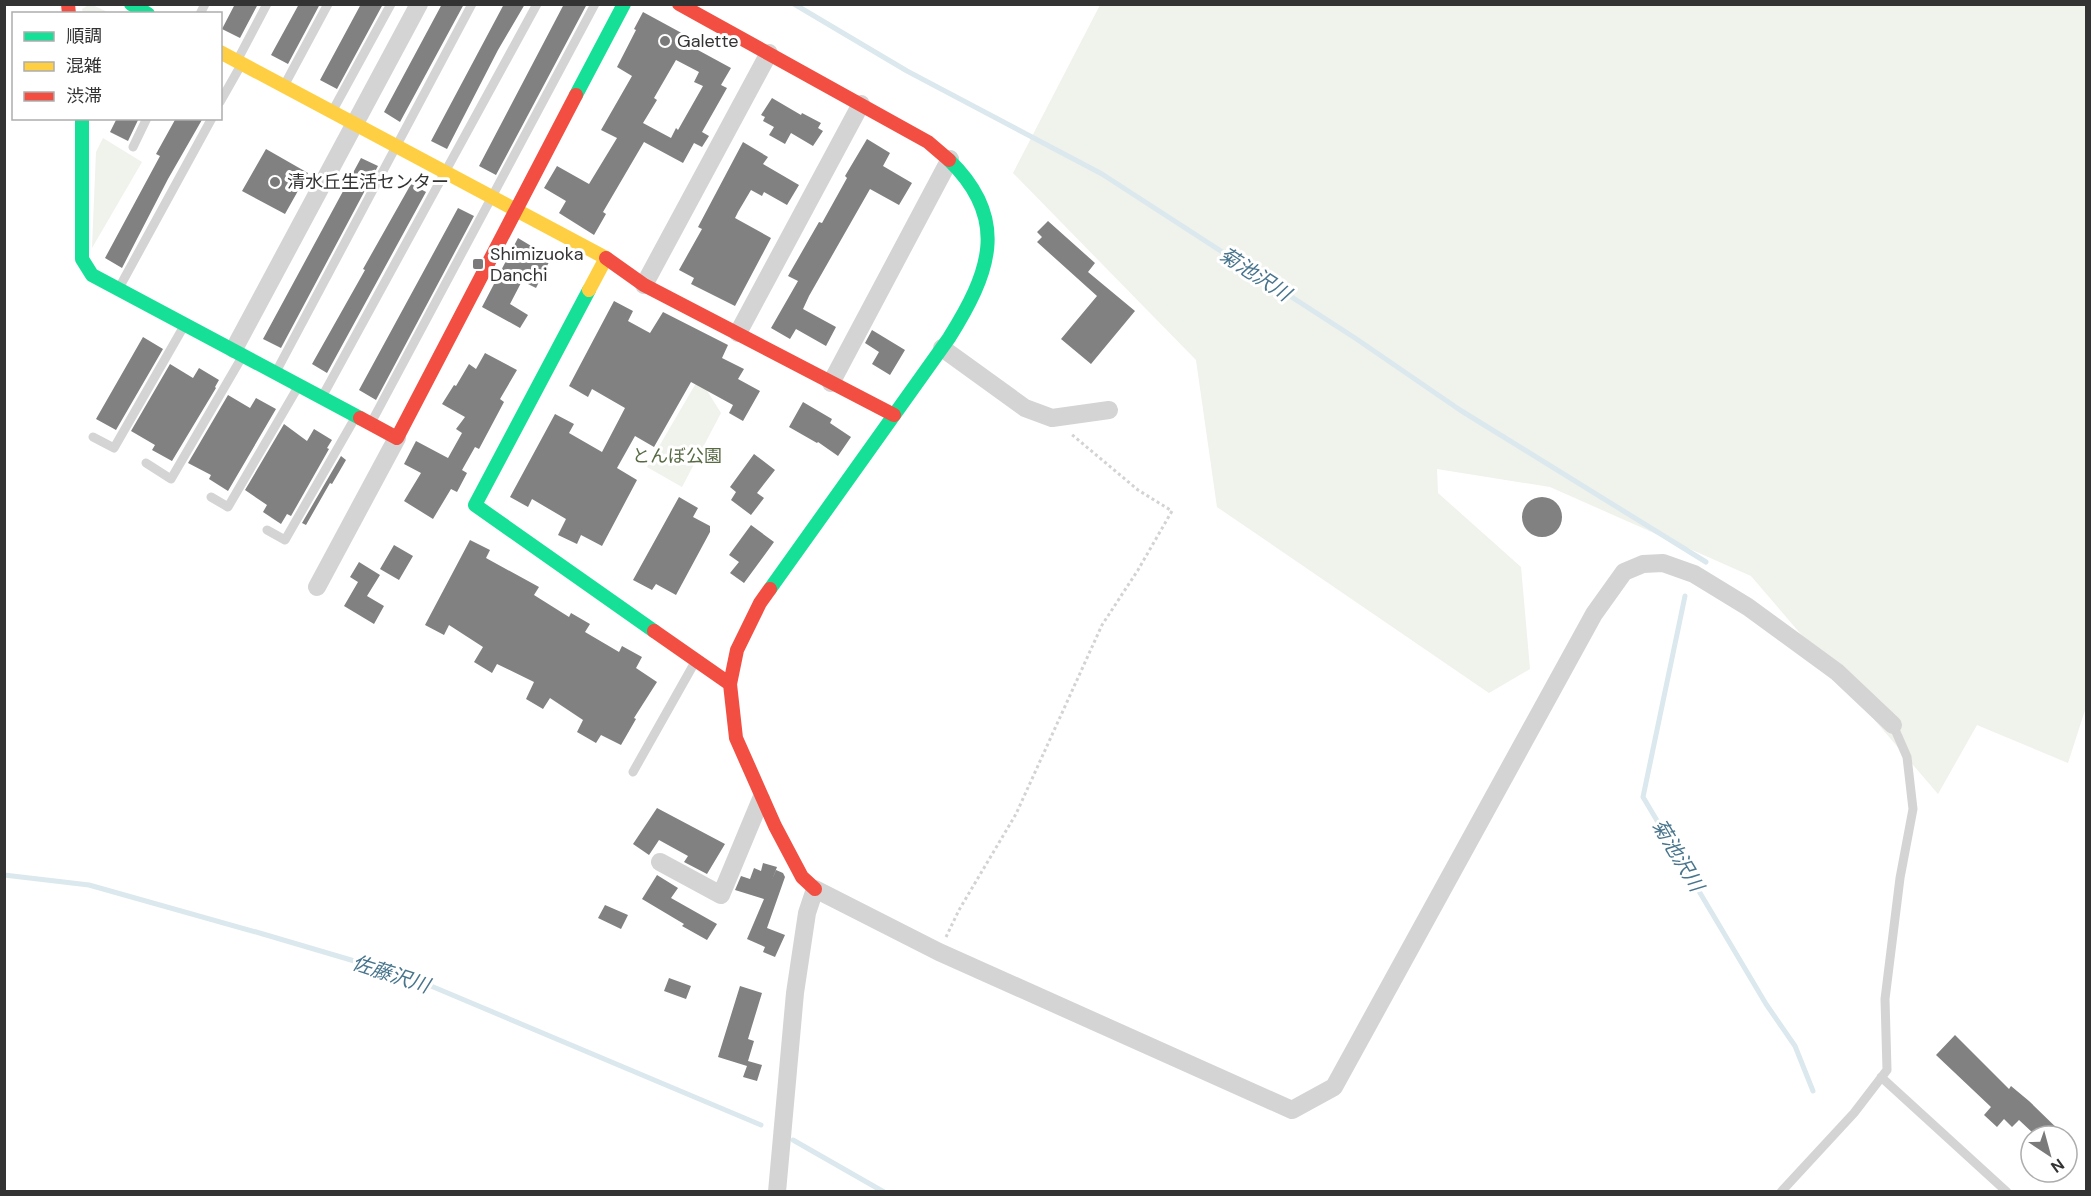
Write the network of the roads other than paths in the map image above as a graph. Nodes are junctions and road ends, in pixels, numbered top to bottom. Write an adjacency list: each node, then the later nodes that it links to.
1 (131, 4): 11 (street)
2 (267, 4): 14 (lane)
3 (328, 4): 15 (lane)
4 (391, 4): 18 (lane)
5 (419, 4): 22 (street)
6 (472, 4): 24 (lane)
7 (537, 4): 26 (lane)
8 (595, 4): 27 (lane)
9 (624, 4): 28 (street)
10 (679, 4): 13 (street)
11 (146, 12)
12 (222, 53): 14 (street)
13 (769, 53): 17 (street); 30 (street)
14 (239, 62): 15 (street); 16 (lane)
15 (284, 86): 18 (street)
16 (222, 98)
17 (861, 105): 25 (street); 33 (street)
18 (332, 112): 22 (street)
19 (82, 120): 31 (street)
20 (146, 120): 23 (lane)
21 (211, 120): 31 (lane)
22 (355, 124): 24 (street); 35 (street)
23 (133, 147)
24 (396, 147): 26 (street); 36 (lane)
25 (950, 159): 34 (street); 37 (street)
26 (446, 173): 27 (street); 39 (lane)
27 (492, 197): 28 (street); 43 (lane)
28 (517, 211): 29 (street); 45 (street)
29 (606, 258): 30 (street); 50 (street)
30 (644, 285): 33 (street)
31 (118, 290): 32 (street)
32 (185, 324): 35 (street); 44 (lane)
33 (738, 333): 37 (street)
34 (942, 348): 40 (street); 41 (street)
35 (239, 352): 36 (street); 46 (lane)
36 (276, 372): 38 (street)
37 (831, 383): 41 (street)
38 (300, 385): 39 (street); 47 (lane)
39 (322, 398): 42 (street)
40 (1109, 410)
41 (894, 415): 51 (street)
42 (356, 416): 43 (street); 48 (lane)
43 (371, 424): 45 (street)
44 (93, 437)
45 (397, 438): 49 (street)
46 (146, 463)
47 (211, 497)
48 (267, 530)
49 (317, 586)
50 (696, 660): 51 (street); 53 (lane)
51 (730, 684): 54 (street)
52 (1893, 725): 56 (street); 57 (lane)
53 (633, 772)
54 (761, 799): 55 (street); 56 (street)
55 (660, 862)
56 (815, 889): 58 (street)
57 (1881, 1077): 59 (lane); 60 (lane)
58 (777, 1191)
59 (1781, 1191)
60 (2007, 1191)

